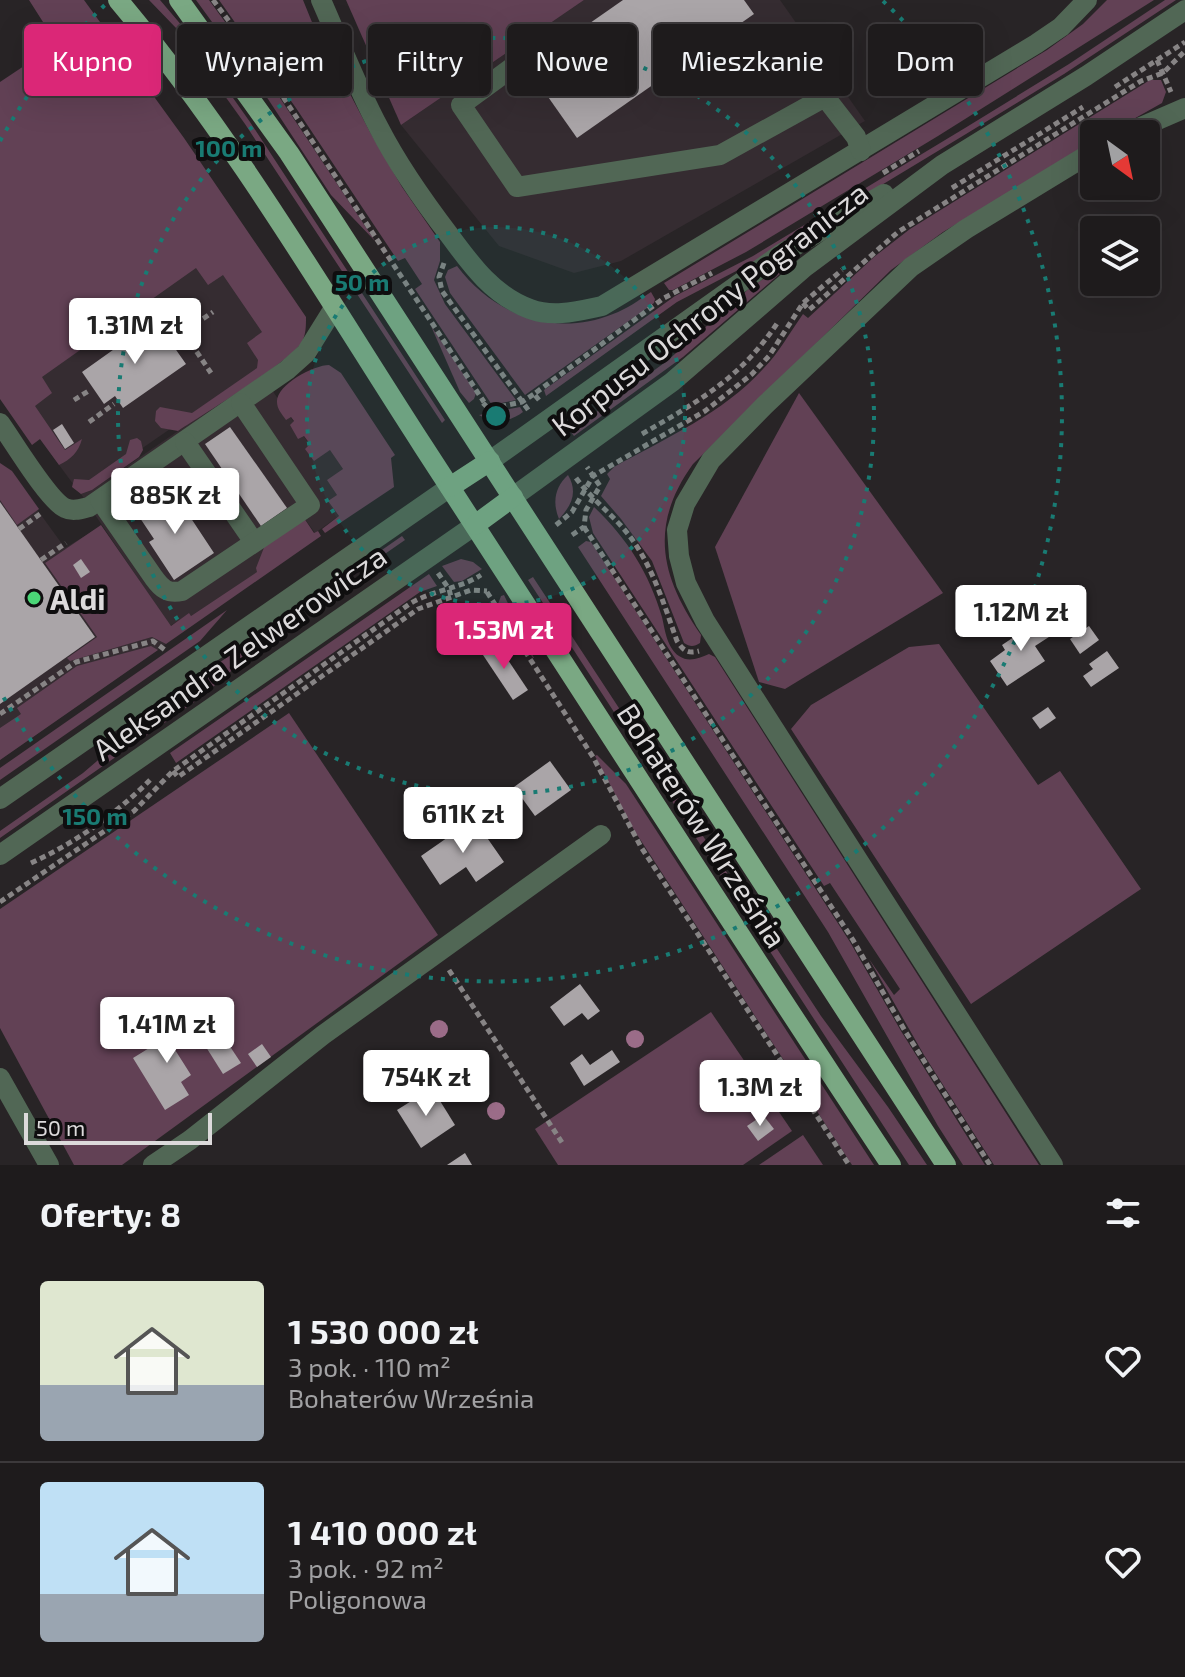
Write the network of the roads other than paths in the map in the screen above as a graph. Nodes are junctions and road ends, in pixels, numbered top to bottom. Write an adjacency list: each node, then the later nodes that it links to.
1 (118, 0): 12 (main road, Bohaterów Września)
2 (179, 0): 16 (main road, Bohaterów Września)
3 (321, 0): 9 (street)
4 (1087, 0): 9 (street)
5 (1185, 10): 11 (street, Korpusu Ochrony Pogranicza)
6 (507, 71): 9 (street)
7 (1182, 109): 8 (street)
8 (1157, 120)
9 (861, 151)
10 (1080, 160): 30 (street)
11 (942, 165): 16 (street, Korpusu Ochrony Pogranicza); 18 (street, Korpusu Ochrony Pogranicza)
12 (334, 308): 13 (street); 17 (main road, Bohaterów Września)
13 (241, 403): 15 (street); 21 (street)
14 (0, 423): 19 (street)
15 (185, 442): 19 (street); 21 (street)
16 (490, 461): 17 (main road, Aleksandra Zelwerowicza); 18 (main road, Bohaterów Września)
17 (450, 487): 20 (main road, Bohaterów Września); 22 (street, Aleksandra Zelwerowicza)
18 (513, 497): 20 (main road, Aleksandra Zelwerowicza); 29 (main road, Bohaterów Września)
19 (100, 500): 21 (street)
20 (475, 525): 24 (street, Aleksandra Zelwerowicza); 28 (main road, Bohaterów Września)
21 (254, 542)
22 (0, 799)
23 (601, 835): 27 (street)
24 (0, 855)
25 (1, 1082): 26 (street)
26 (49, 1165)
27 (153, 1165)
28 (891, 1165)
29 (946, 1165)
30 (1053, 1165)

